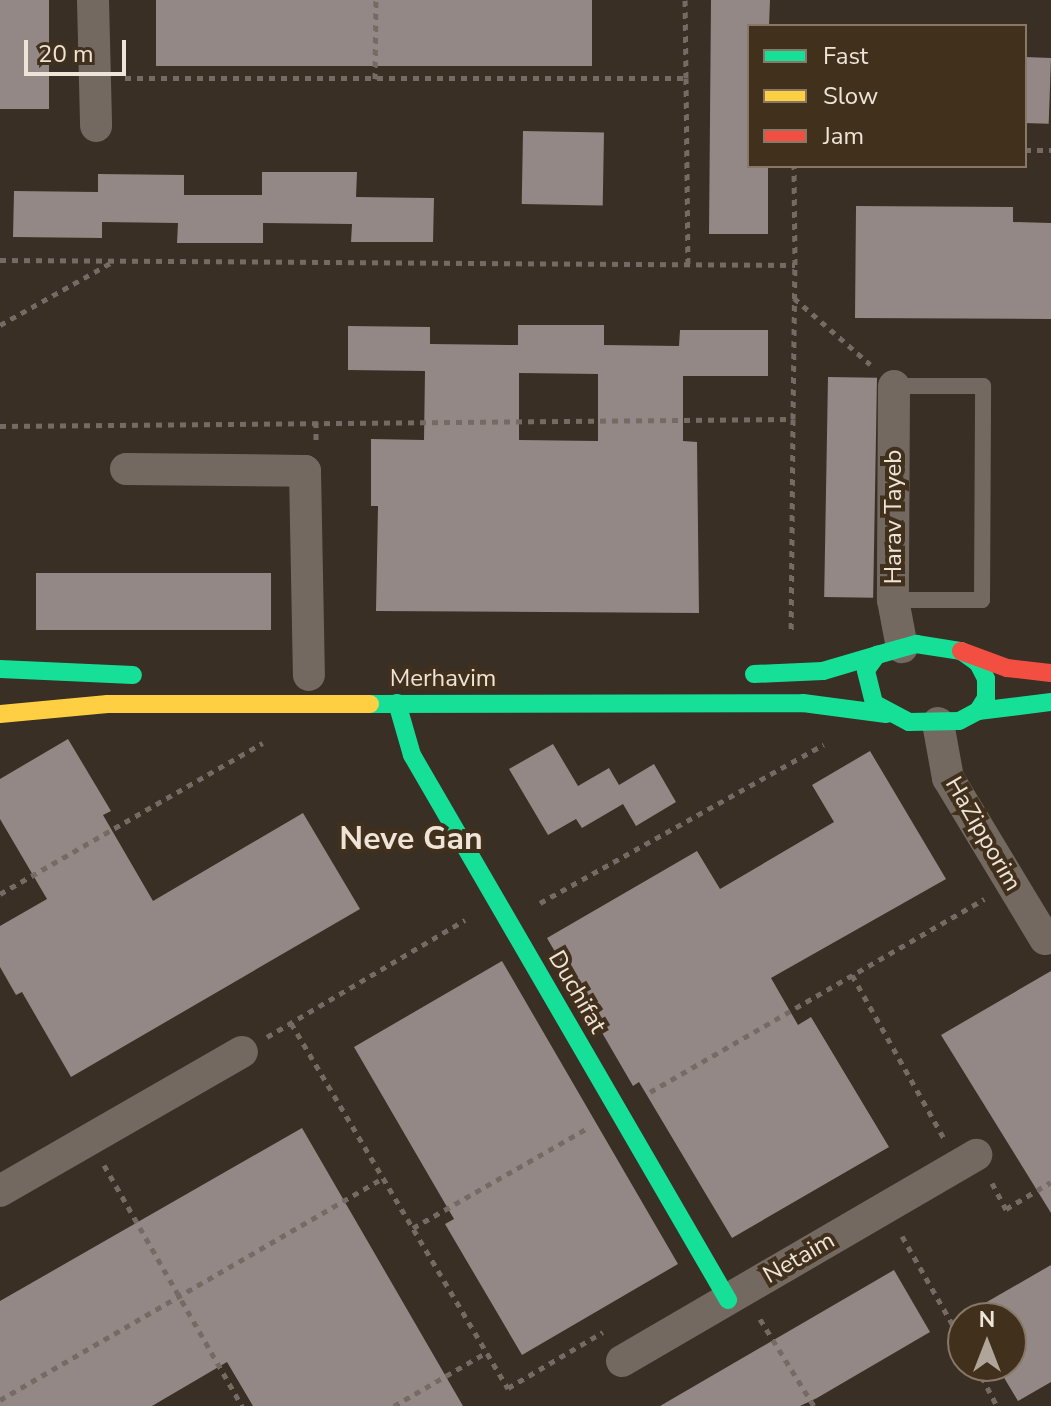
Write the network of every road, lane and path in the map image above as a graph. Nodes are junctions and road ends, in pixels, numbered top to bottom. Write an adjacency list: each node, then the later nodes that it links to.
1 (93, 0): 4 (street)
2 (376, 0): 6 (path)
3 (685, 0): 5 (path)
4 (95, 78): 6 (path); 7 (street)
5 (686, 78): 6 (path); 13 (path)
6 (375, 79)
7 (96, 126)
8 (1027, 150): 9 (path)
9 (1051, 150)
10 (794, 168): 14 (path)
11 (0, 260): 12 (path)
12 (116, 260): 13 (path); 16 (path)
13 (688, 264): 14 (path)
14 (795, 265): 15 (path)
15 (794, 298): 17 (path); 18 (path)
16 (0, 325)
17 (894, 386): 21 (street, Harav Tayeb); 21 (lane)
18 (793, 419): 19 (path); 25 (path)
19 (0, 426)
20 (126, 469): 29 (street)
21 (893, 600): 22 (street, Harav Tayeb)
22 (889, 651): 23 (street); 25 (street); 35 (street)
23 (961, 651): 26 (street); 33 (street)
24 (0, 669): 28 (street)
25 (790, 673): 27 (street)
26 (1051, 673)
27 (728, 674)
28 (154, 675)
29 (309, 675)
30 (1051, 702): 33 (street)
31 (397, 703): 32 (street, Merhavim); 34 (street, Merhavim); 40 (street, Duchifat)
32 (841, 706): 35 (street, Merhavim); 41 (path)
33 (978, 711): 36 (street)
34 (0, 714)
35 (886, 714): 36 (street)
36 (938, 723): 38 (street, HaZipporim)
37 (277, 735): 39 (path)
38 (1011, 883): 42 (street, HaZipporim); 43 (path)
39 (0, 894)
40 (496, 901): 41 (street, Duchifat); 44 (path)
41 (508, 921): 46 (street, Duchifat)
42 (1045, 939)
43 (852, 975): 46 (path); 48 (path)
44 (291, 1023): 45 (path); 49 (path)
45 (242, 1052): 47 (street)
46 (618, 1110): 54 (path); 55 (street, Duchifat)
47 (89, 1140): 51 (street); 56 (path)
48 (967, 1159): 52 (street, Netaim)
49 (383, 1178): 54 (path); 56 (path)
50 (1051, 1182): 53 (path)
51 (0, 1191)
52 (885, 1207): 55 (street, Netaim); 57 (path)
53 (1006, 1209)
54 (413, 1228): 58 (path)
55 (736, 1295): 59 (street, Netaim); 64 (path)
56 (179, 1296): 61 (path); 62 (path)
57 (947, 1315)
58 (487, 1352): 59 (path); 63 (path)
59 (622, 1361)
60 (984, 1382): 65 (path)
61 (0, 1400)
62 (242, 1406)
63 (394, 1406)
64 (814, 1406)
65 (997, 1406)

